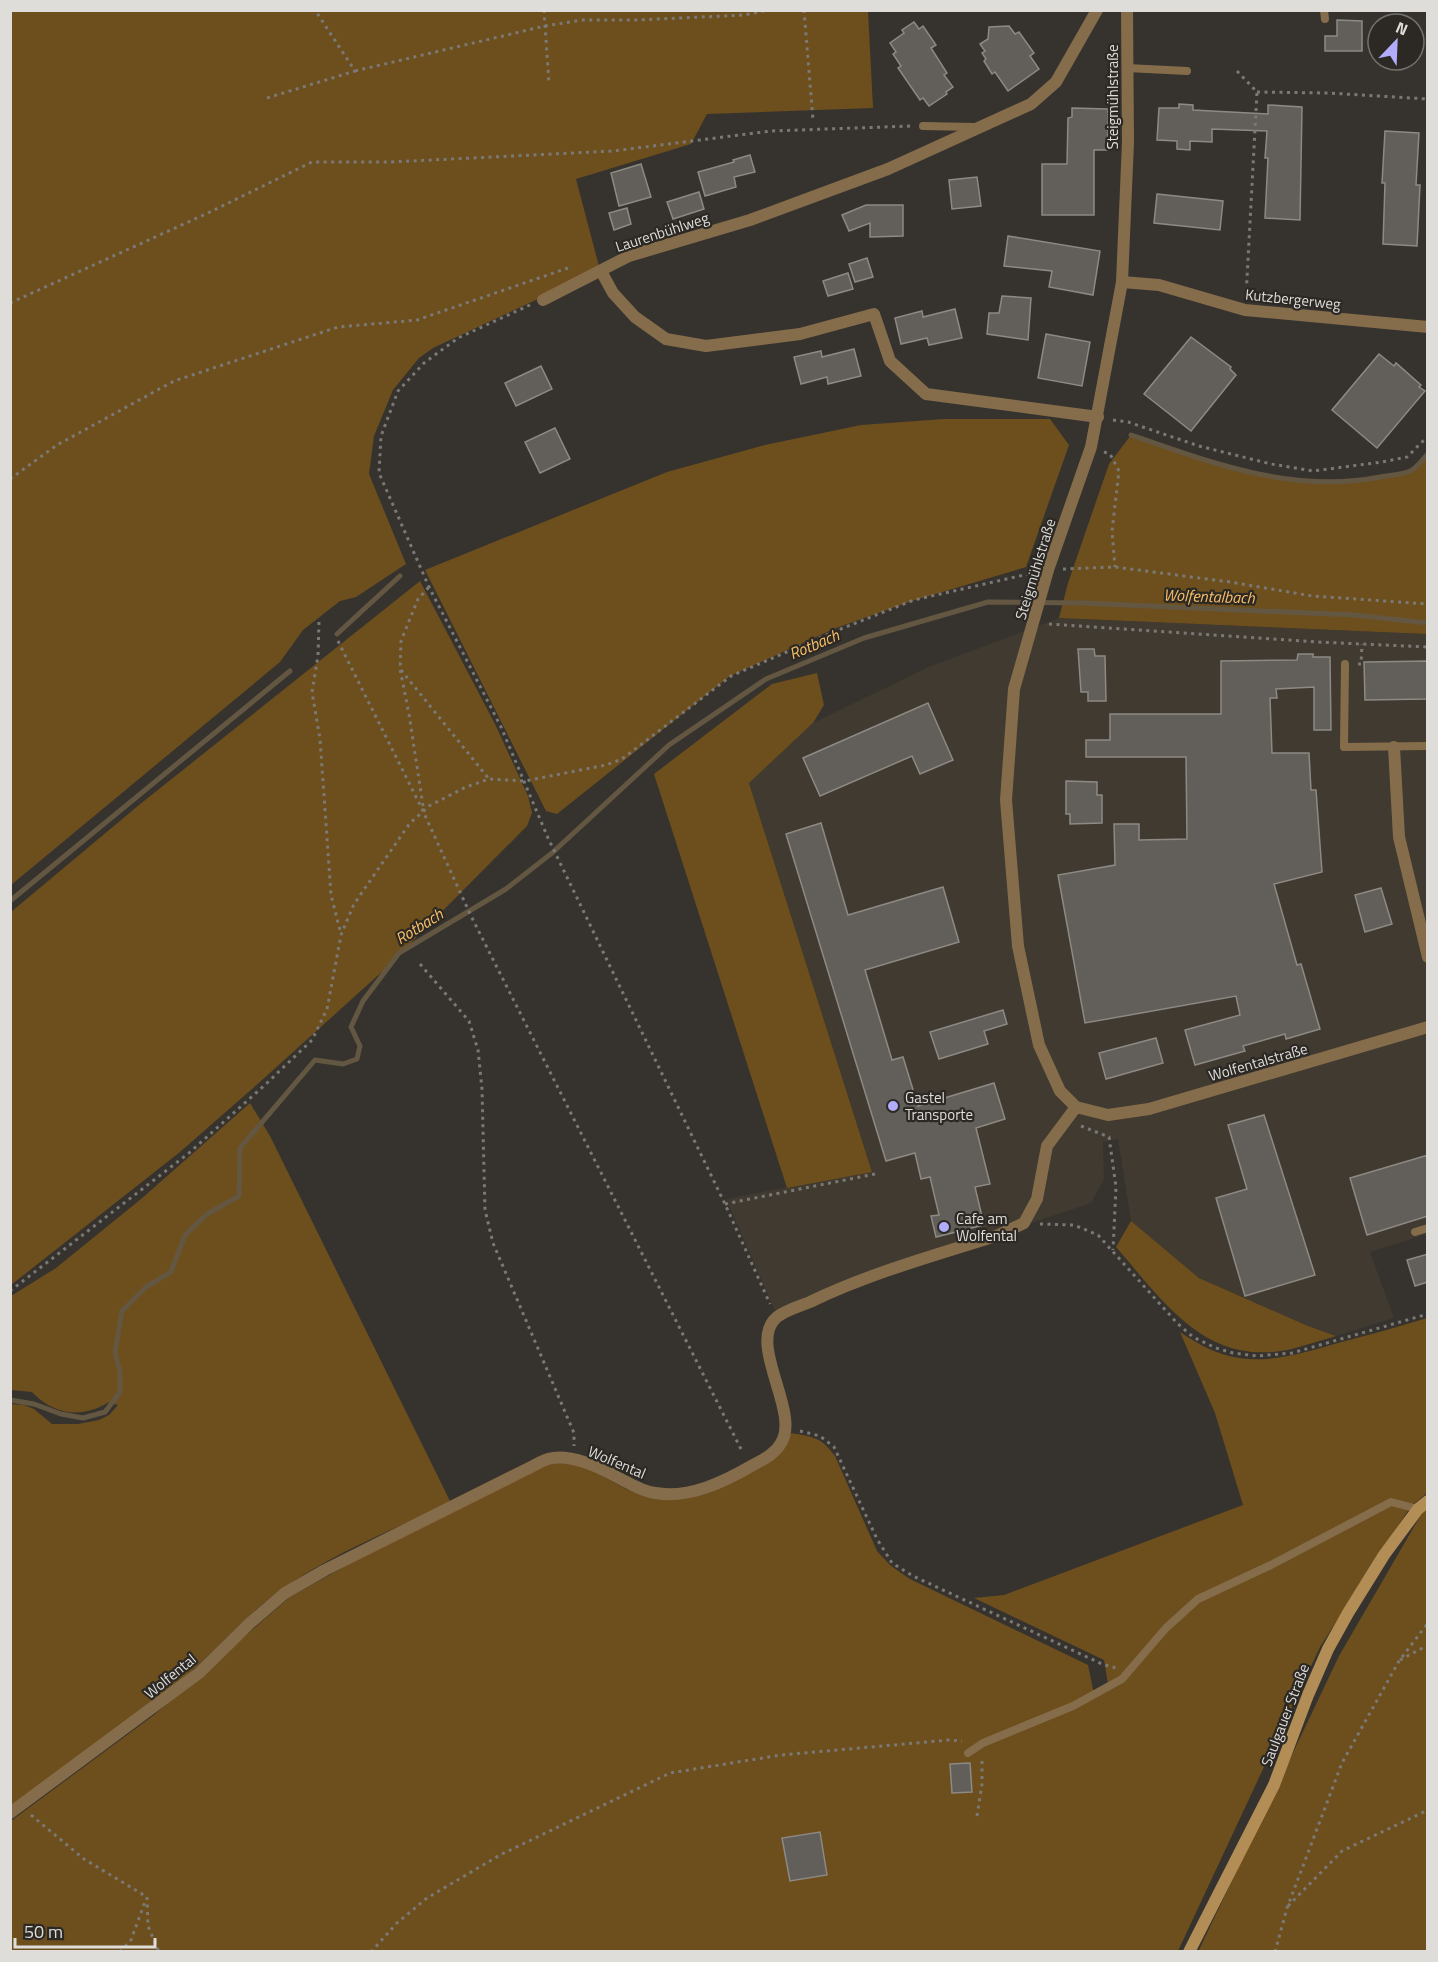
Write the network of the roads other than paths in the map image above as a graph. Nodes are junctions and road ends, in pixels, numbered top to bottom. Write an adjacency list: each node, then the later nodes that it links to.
1 (1097, 10): 6 (street, Laurenbühlweg)
2 (1127, 10): 3 (street, Steigmühlstraße)
3 (1127, 68): 4 (lane); 8 (street, Steigmühlstraße)
4 (1187, 70)
5 (923, 126): 6 (lane)
6 (981, 128): 7 (street, Laurenbühlweg)
7 (601, 271): 9 (street, Laurenbühlweg); 11 (street)
8 (1122, 282): 10 (street, Kutzbergerweg); 11 (street, Steigmühlstraße)
9 (543, 300)
10 (1428, 327)
11 (1098, 417): 17 (street, Steigmühlstraße)
12 (1345, 664): 14 (lane)
13 (1428, 746): 14 (lane)
14 (1394, 747): 15 (street)
15 (1428, 957)
16 (1428, 1027): 17 (street, Wolfentalstraße)
17 (1076, 1107): 22 (street, Wolfental)
18 (1428, 1228): 19 (lane)
19 (1415, 1232)
20 (1423, 1505): 21 (lane); 23 (main road, Saulgauer Straße)
21 (968, 1753)
22 (15, 1810)
23 (1189, 1952)

